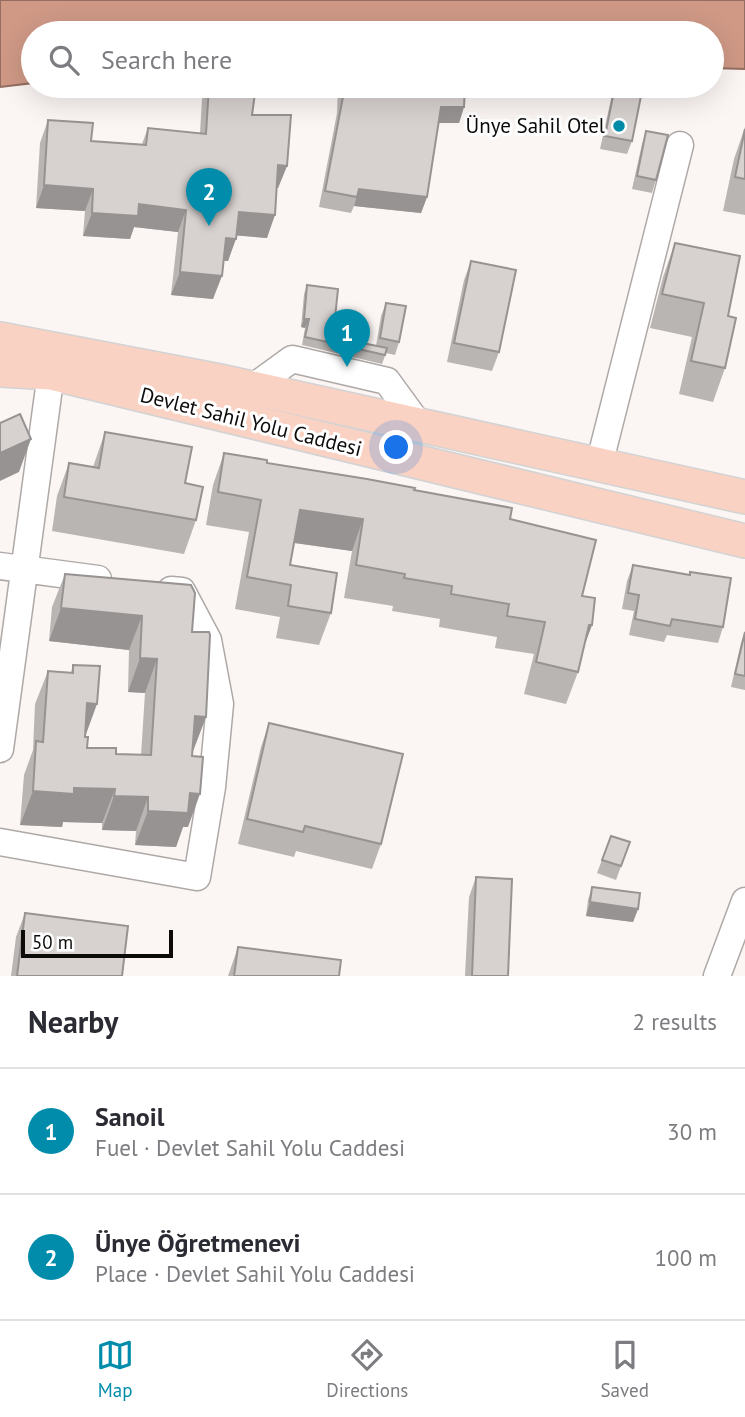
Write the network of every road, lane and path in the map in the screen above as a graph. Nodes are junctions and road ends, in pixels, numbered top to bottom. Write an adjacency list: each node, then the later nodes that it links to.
1 (680, 145): 5 (street)
2 (0, 339): 5 (main road, Devlet Sahil Yolu Caddesi)
3 (0, 370): 4 (main road, Devlet Sahil Yolu Caddesi)
4 (51, 373): 7 (main road, Devlet Sahil Yolu Caddesi); 8 (street)
5 (599, 465): 6 (main road, Devlet Sahil Yolu Caddesi)
6 (745, 497)
7 (745, 541)
8 (12, 567): 9 (street); 11 (street)
9 (116, 582)
10 (142, 586): 12 (street)
11 (0, 750)
12 (0, 842)
13 (745, 901): 14 (street)
14 (717, 976)

